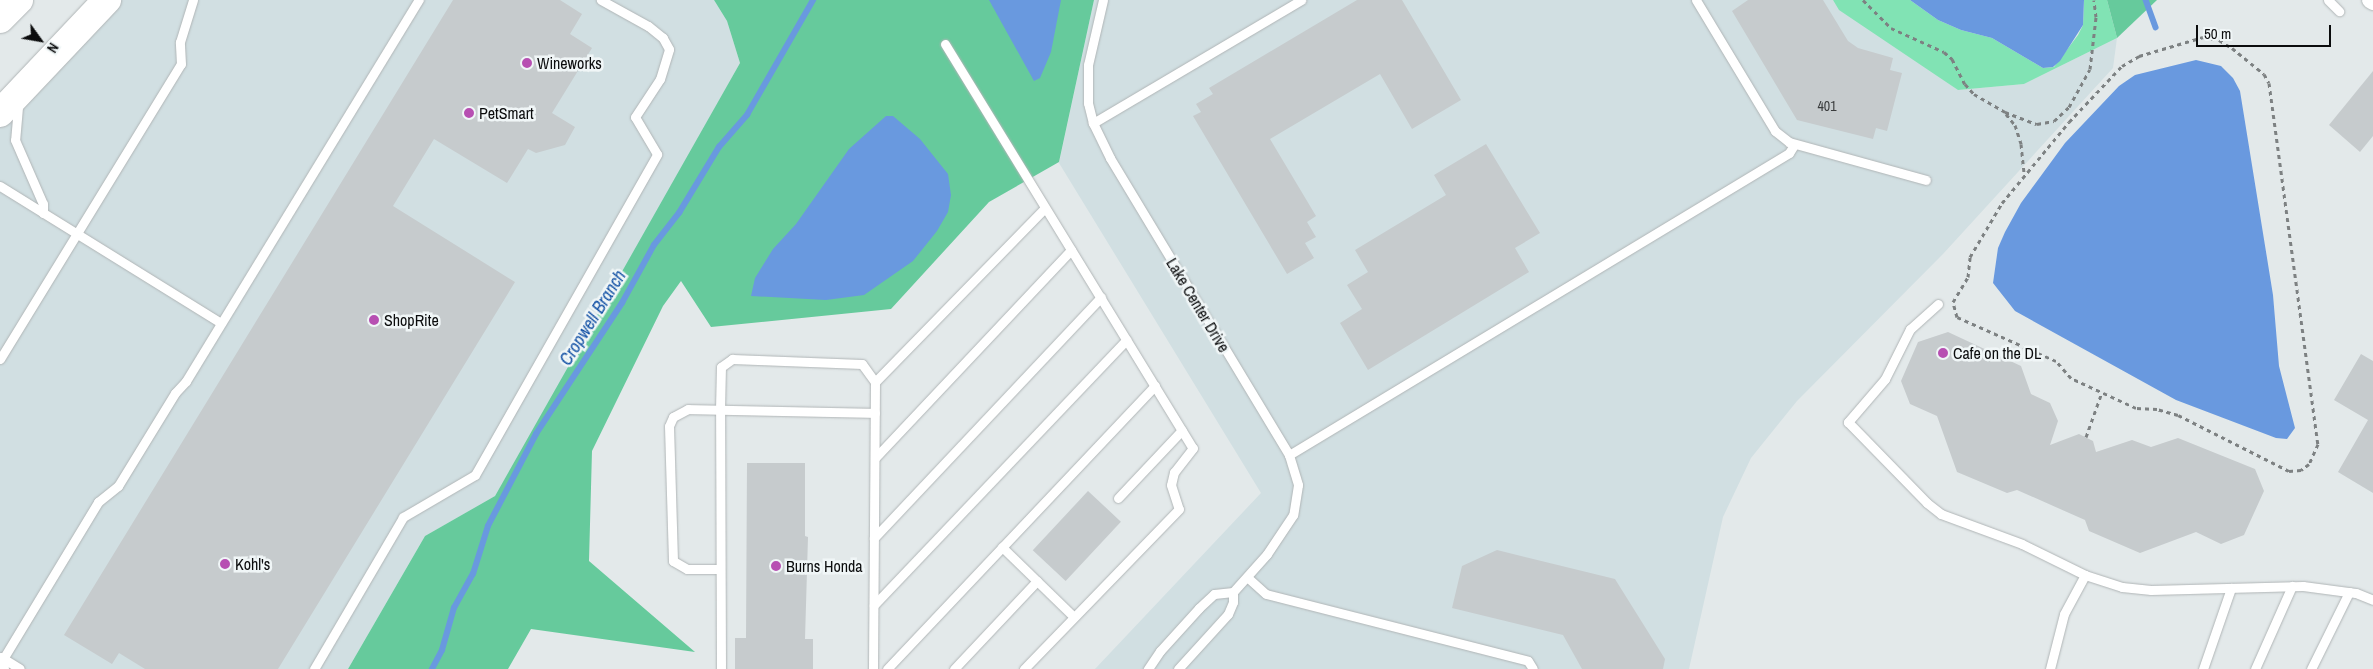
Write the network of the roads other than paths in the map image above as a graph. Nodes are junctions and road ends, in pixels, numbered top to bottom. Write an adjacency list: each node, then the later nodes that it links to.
1 (18, 0): 13 (highway)
2 (107, 0): 15 (highway)
3 (193, 0): 23 (lane)
4 (419, 0): 27 (lane)
5 (602, 0): 54 (lane)
6 (1103, 0): 17 (lane, Lake Center Drive)
7 (1301, 0): 17 (lane)
8 (1696, 0): 18 (lane)
9 (2328, 0): 12 (lane)
10 (2370, 0): 11 (street)
11 (2373, 2)
12 (2339, 11)
13 (0, 19)
14 (945, 44): 21 (lane)
15 (25, 88): 16 (highway); 22 (lane)
16 (0, 113)
17 (1093, 123): 35 (lane, Lake Center Drive)
18 (1794, 146): 19 (lane); 35 (lane)
19 (1926, 180)
20 (0, 186): 22 (lane)
21 (1046, 208): 24 (lane); 30 (lane)
22 (42, 213): 23 (lane)
23 (77, 234): 27 (lane); 29 (lane)
24 (1071, 250): 25 (lane); 36 (lane)
25 (1101, 297): 28 (lane); 38 (lane)
26 (1938, 304): 41 (lane)
27 (221, 323): 51 (lane)
28 (1126, 340): 31 (lane); 49 (lane)
29 (0, 359)
30 (875, 382): 32 (lane); 33 (lane)
31 (1155, 386): 34 (lane); 39 (lane)
32 (720, 410): 33 (lane); 40 (lane); 40 (lane)
33 (875, 413): 36 (lane)
34 (1182, 430): 37 (lane); 50 (lane)
35 (1288, 455): 42 (lane, Lake Center Drive)
36 (875, 458): 38 (lane)
37 (1118, 498)
38 (874, 538): 49 (lane)
39 (1002, 547): 43 (lane); 57 (lane)
40 (720, 569): 55 (lane)
41 (2085, 575): 45 (lane); 63 (lane)
42 (1246, 577): 46 (lane, Lake Center Drive); 62 (lane)
43 (1037, 581): 50 (lane); 58 (lane)
44 (2292, 586): 45 (lane); 47 (lane); 65 (lane)
45 (2231, 588): 64 (lane)
46 (1233, 592): 60 (lane); 61 (lane, Lake Center Drive)
47 (2349, 592): 48 (lane); 66 (lane)
48 (2373, 600)
49 (874, 605): 56 (lane)
50 (1074, 617): 59 (lane)
51 (2, 658): 52 (lane); 53 (lane)
52 (4, 669)
53 (20, 669)
54 (314, 669)
55 (721, 669)
56 (873, 669)
57 (887, 669)
58 (954, 669)
59 (1024, 669)
60 (1148, 669)
61 (1178, 669)
62 (1533, 669)
63 (2050, 669)
64 (2203, 669)
65 (2255, 669)
66 (2311, 669)

